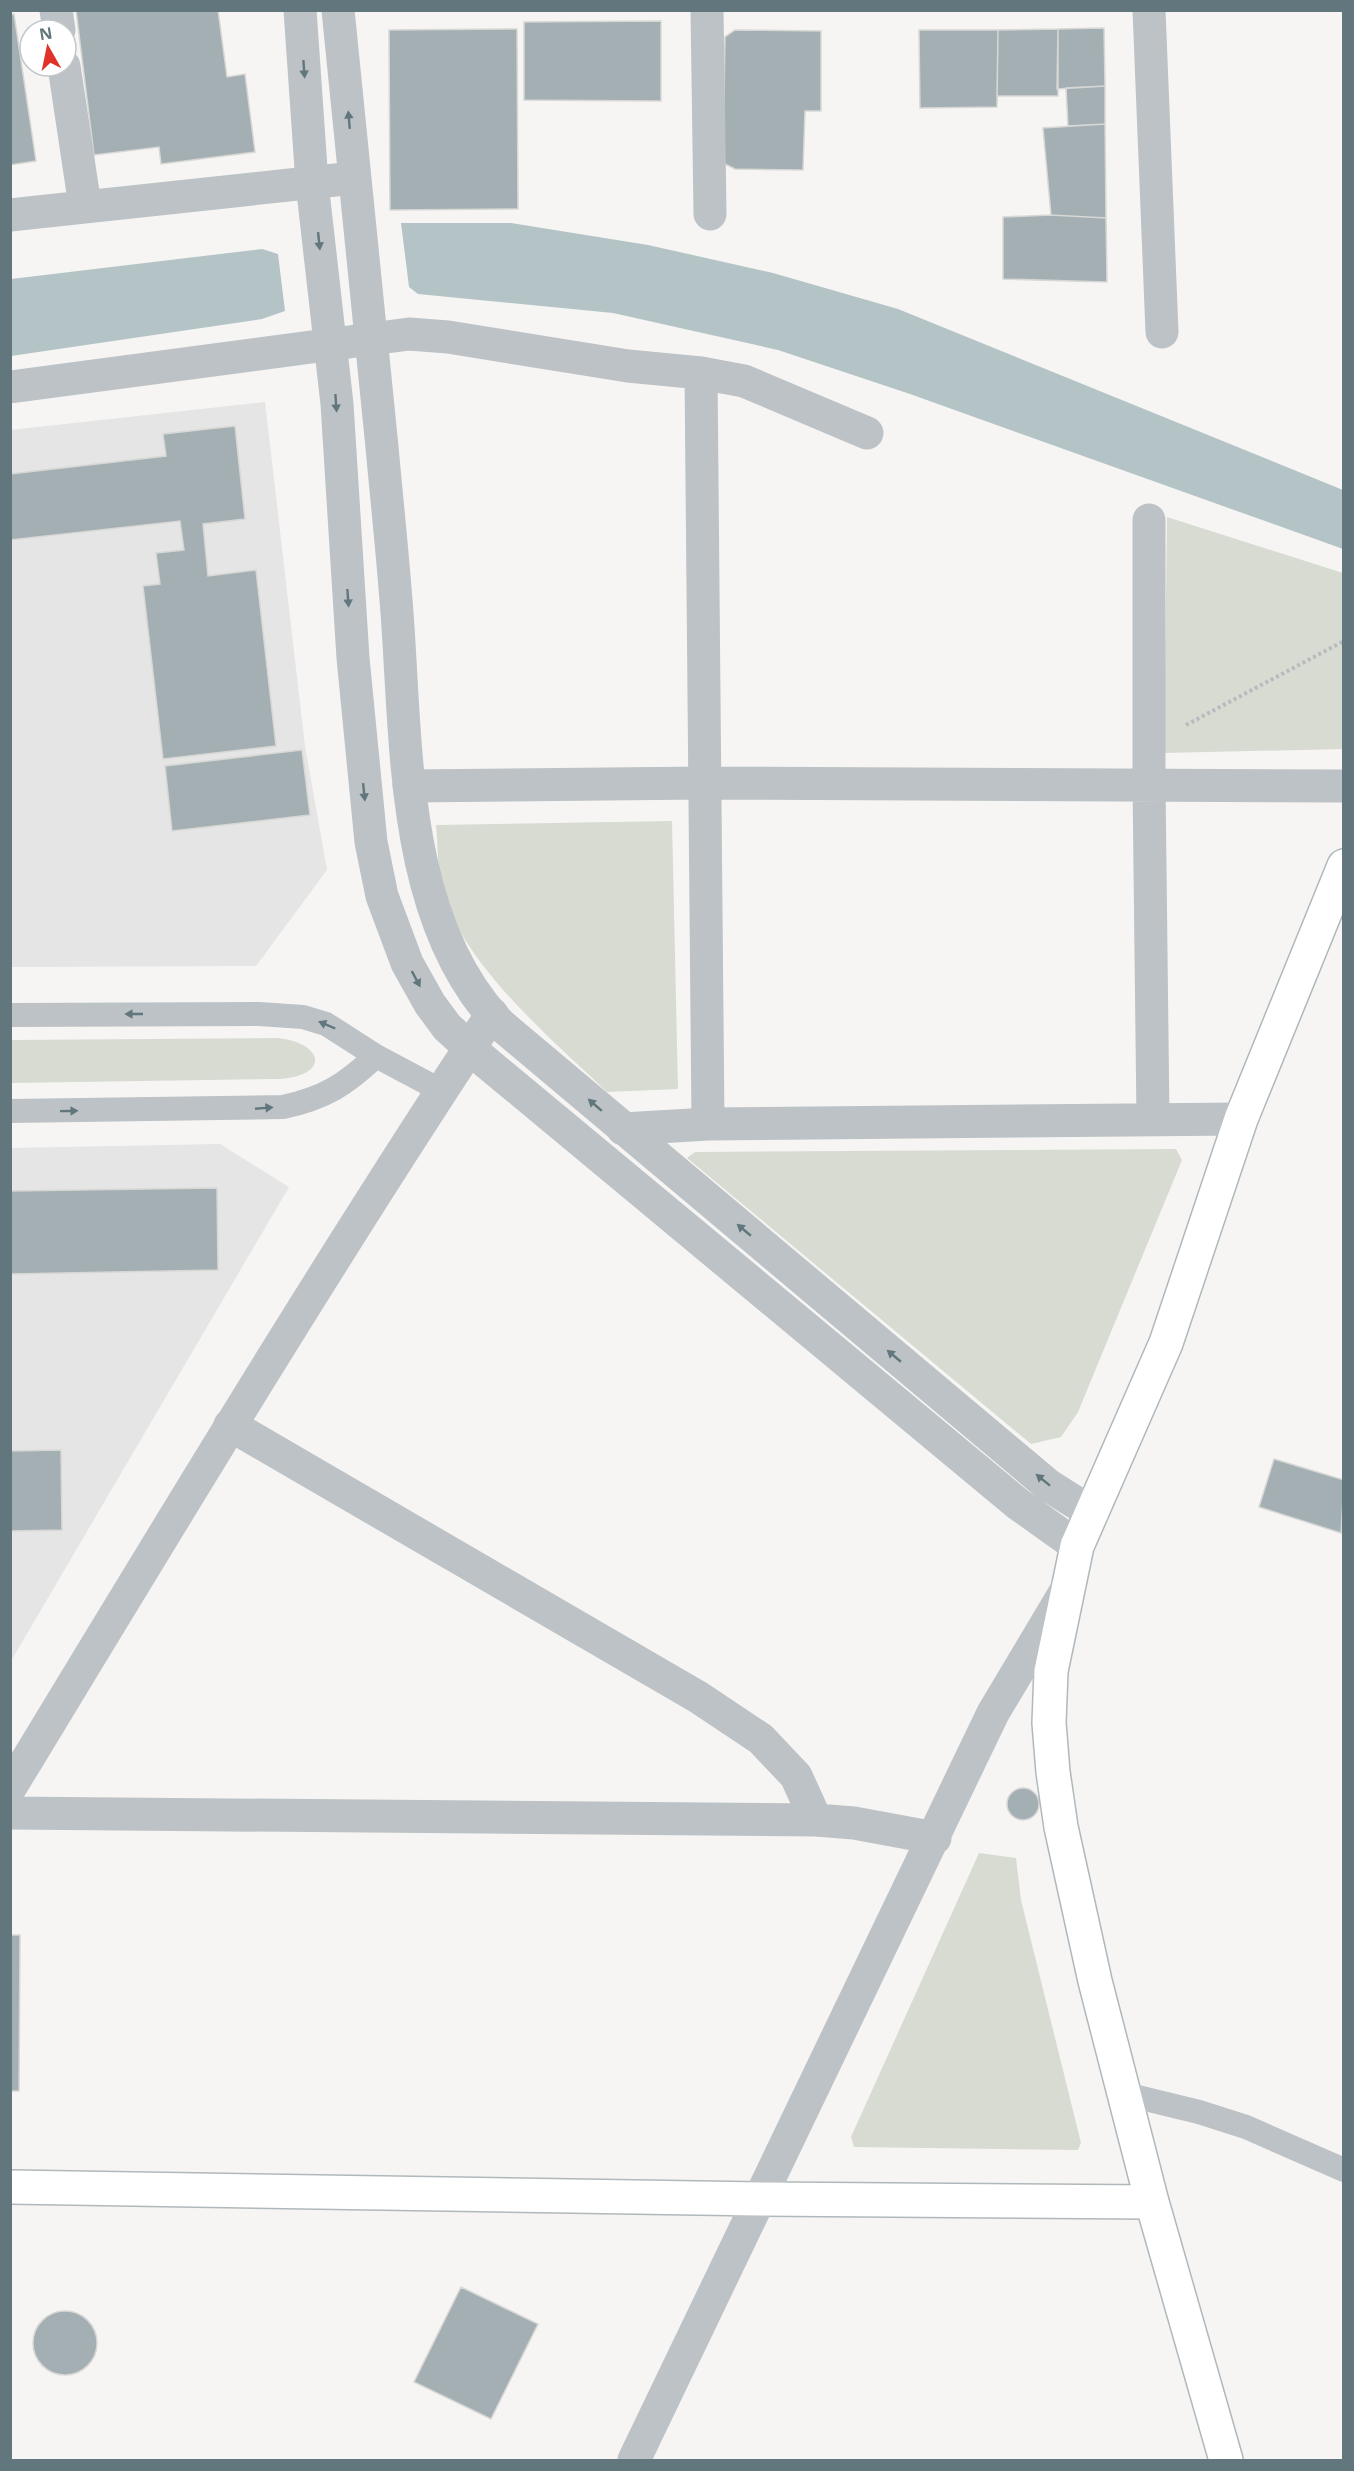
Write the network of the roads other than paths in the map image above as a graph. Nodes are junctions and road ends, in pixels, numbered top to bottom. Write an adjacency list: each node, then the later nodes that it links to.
1 (300, 10): 7 (street, one-way to 7)
2 (338, 10): 6 (street, one-way to 2)
3 (707, 10): 9 (street)
4 (1149, 10): 11 (street)
5 (66, 78): 8 (street)
6 (354, 178): 7 (street); 12 (street)
7 (312, 183): 8 (street); 13 (street, one-way to 13)
8 (85, 206): 10 (street)
9 (710, 214)
10 (10, 215)
11 (1162, 332)
12 (372, 339): 13 (street); 14 (street); 20 (street)
13 (330, 345): 15 (street); 25 (street, one-way to 25)
14 (701, 373): 16 (street); 18 (street)
15 (10, 387)
16 (867, 433)
17 (1149, 520): 19 (street)
18 (706, 783): 19 (street); 20 (street); 31 (street)
19 (1149, 784): 21 (street); 30 (street)
20 (409, 786): 24 (street)
21 (1344, 786)
22 (1344, 866): 29 (main road)
23 (10, 1014): 26 (lane, one-way to 23)
24 (492, 1014): 25 (street); 32 (street, one-way to 24)
25 (470, 1048): 27 (street); 35 (street)
26 (376, 1056): 27 (lane); 28 (lane, one-way to 26)
27 (440, 1090): 33 (street)
28 (10, 1111)
29 (1241, 1119): 30 (street); 34 (main road)
30 (1154, 1120): 31 (street)
31 (708, 1124): 32 (street)
32 (623, 1130): 34 (street, one-way to 32)
33 (230, 1425): 37 (street); 39 (street)
34 (1092, 1513): 35 (main road)
35 (1077, 1546): 36 (main road)
36 (1068, 1588): 40 (street); 41 (main road)
37 (10, 1788)
38 (10, 1813): 39 (street)
39 (816, 1820): 40 (street)
40 (934, 1838): 44 (street)
41 (1125, 2094): 42 (lane); 45 (main road)
42 (1344, 2170)
43 (10, 2187): 44 (main road)
44 (761, 2199): 45 (main road); 46 (street)
45 (1152, 2202): 47 (main road)
46 (634, 2460)
47 (1226, 2460)

